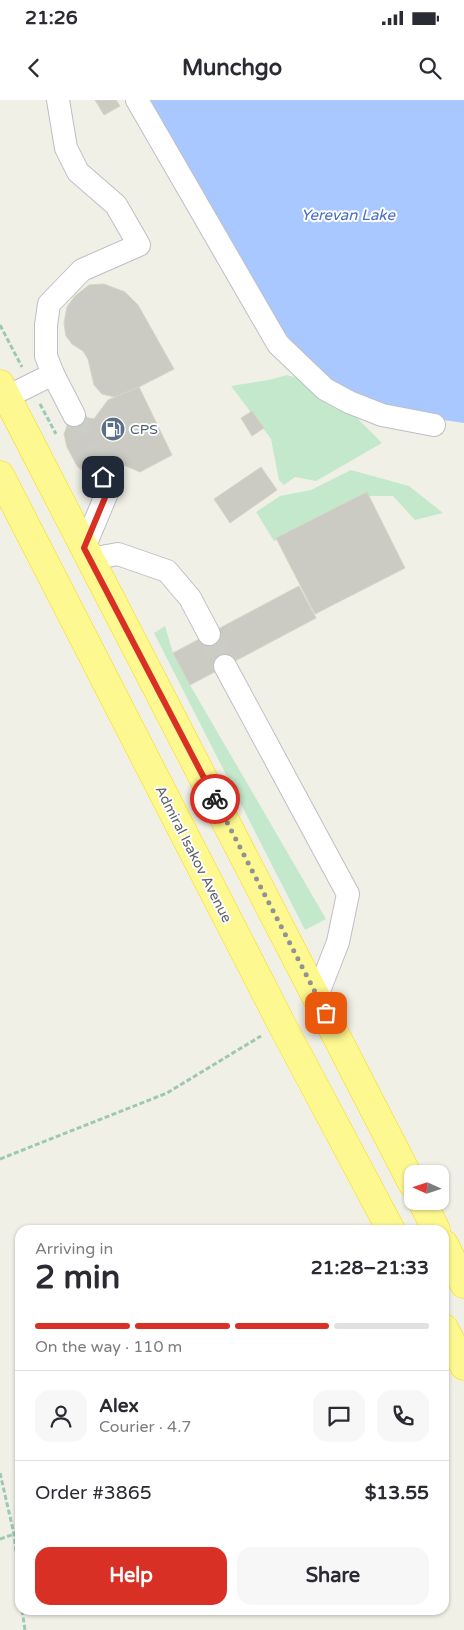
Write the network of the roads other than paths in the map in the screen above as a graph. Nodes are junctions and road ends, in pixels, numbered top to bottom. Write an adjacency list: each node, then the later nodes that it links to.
1 (58, 100): 3 (street)
2 (137, 100): 6 (street)
3 (53, 374): 4 (street); 5 (street)
4 (3, 391): 9 (highway)
5 (74, 415)
6 (434, 425)
7 (0, 476): 15 (highway, Admiral Isakov Avenue)
8 (103, 477): 9 (street)
9 (87, 554): 10 (street); 12 (highway)
10 (209, 634)
11 (225, 666): 12 (street)
12 (317, 996): 13 (highway)
13 (404, 1167)
14 (426, 1210): 16 (highway)
15 (388, 1225)
16 (434, 1225)
17 (449, 1254): 18 (highway)
18 (464, 1284)
19 (449, 1339): 20 (highway)
20 (462, 1366)

